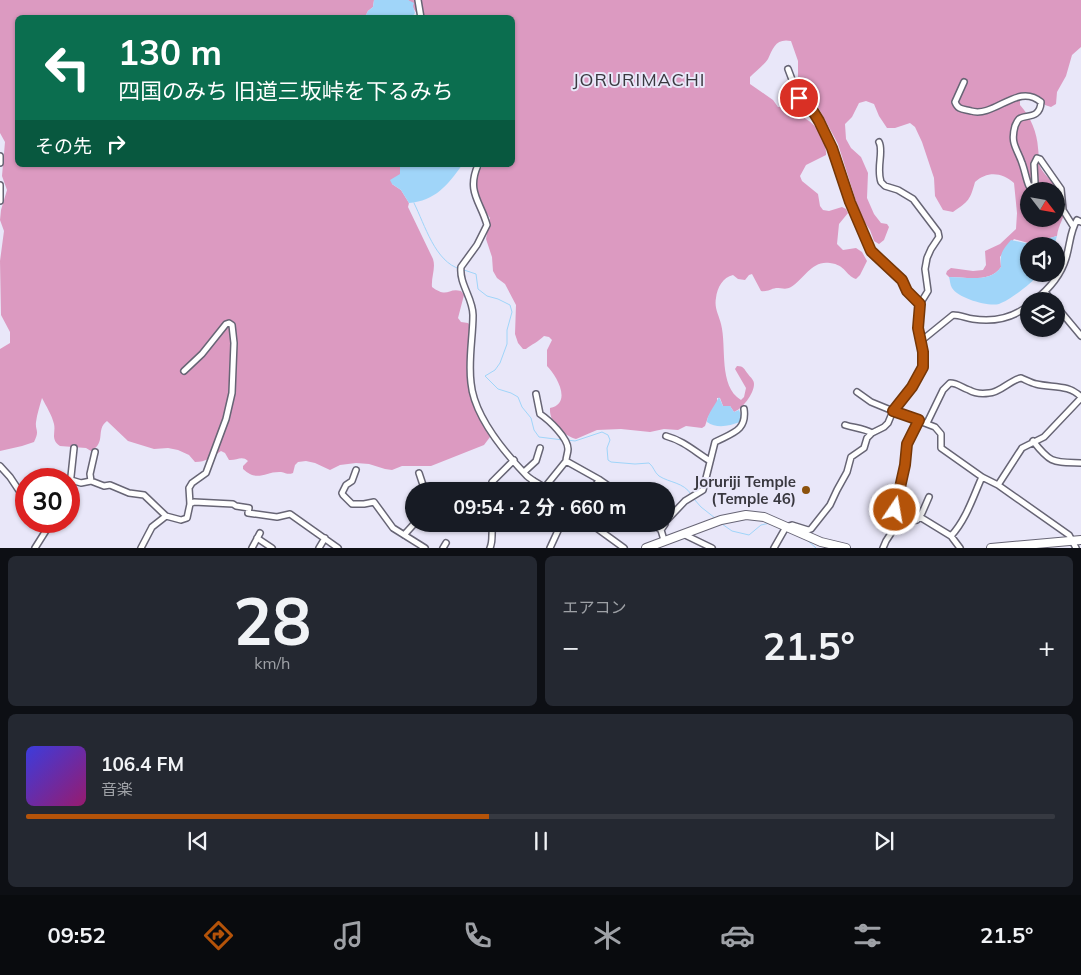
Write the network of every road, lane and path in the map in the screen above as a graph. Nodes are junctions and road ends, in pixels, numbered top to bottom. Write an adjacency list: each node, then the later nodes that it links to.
1 (418, 0): 2 (street)
2 (420, 15)
3 (788, 69): 14 (street)
4 (964, 82): 12 (street)
5 (879, 142): 14 (street)
6 (0, 156): 7 (street)
7 (0, 163)
8 (477, 167): 34 (street)
9 (0, 185): 10 (street)
10 (0, 201)
11 (1081, 222): 12 (street)
12 (1073, 226): 13 (street)
13 (1045, 292)
14 (920, 304): 18 (street)
15 (1020, 311): 18 (street)
16 (1065, 317): 17 (street)
17 (1081, 336)
18 (921, 341): 24 (street)
19 (184, 371): 55 (street)
20 (857, 392): 24 (street)
21 (536, 394): 35 (street)
22 (1081, 398): 26 (street); 30 (street)
23 (744, 409): 36 (street)
24 (893, 411): 25 (street); 28 (street)
25 (919, 420): 26 (street); 59 (street)
26 (927, 423): 43 (street)
27 (845, 425): 28 (street)
28 (872, 433): 60 (street)
29 (666, 436): 36 (street)
30 (1033, 441): 37 (street); 53 (street)
31 (74, 448): 39 (street)
32 (540, 448): 41 (street)
33 (95, 452): 45 (street)
34 (514, 460): 41 (street); 49 (street)
35 (566, 461): 44 (street); 50 (street)
36 (710, 461): 56 (street)
37 (1081, 463)
38 (0, 466): 52 (street)
39 (72, 468)
40 (356, 470): 68 (street)
41 (524, 472): 46 (street)
42 (419, 473): 48 (street)
43 (982, 477): 53 (street); 69 (street)
44 (600, 480): 51 (street)
45 (90, 481): 47 (street); 57 (street)
46 (534, 481)
47 (80, 482)
48 (422, 482)
49 (492, 482)
50 (552, 482)
51 (603, 482)
52 (15, 484)
53 (998, 485): 72 (street)
54 (929, 496): 58 (street)
55 (190, 504): 57 (street); 70 (street)
56 (675, 512)
57 (166, 516): 75 (street)
58 (920, 517): 59 (street); 69 (street)
59 (901, 518): 88 (street)
60 (786, 527): 67 (main road); 86 (street); 87 (main road)
61 (407, 532): 68 (street)
62 (492, 532): 81 (street)
63 (557, 532): 82 (street)
64 (602, 532): 83 (street)
65 (662, 532): 71 (street)
66 (45, 533): 74 (street)
67 (683, 534): 71 (main road); 85 (street)
68 (404, 535): 80 (street)
69 (950, 536): 89 (street)
70 (325, 538): 78 (street); 79 (street)
71 (664, 540): 84 (main road)
72 (1077, 543): 73 (main road)
73 (1032, 545): 90 (main road)
74 (36, 548)
75 (141, 548)
76 (252, 548): 77 (street)
77 (272, 548)
78 (319, 548)
79 (338, 548)
80 (425, 548)
81 (490, 548)
82 (550, 548)
83 (624, 548)
84 (646, 548)
85 (712, 548)
86 (774, 548)
87 (846, 548)
88 (883, 548)
89 (960, 548)
90 (991, 548)

